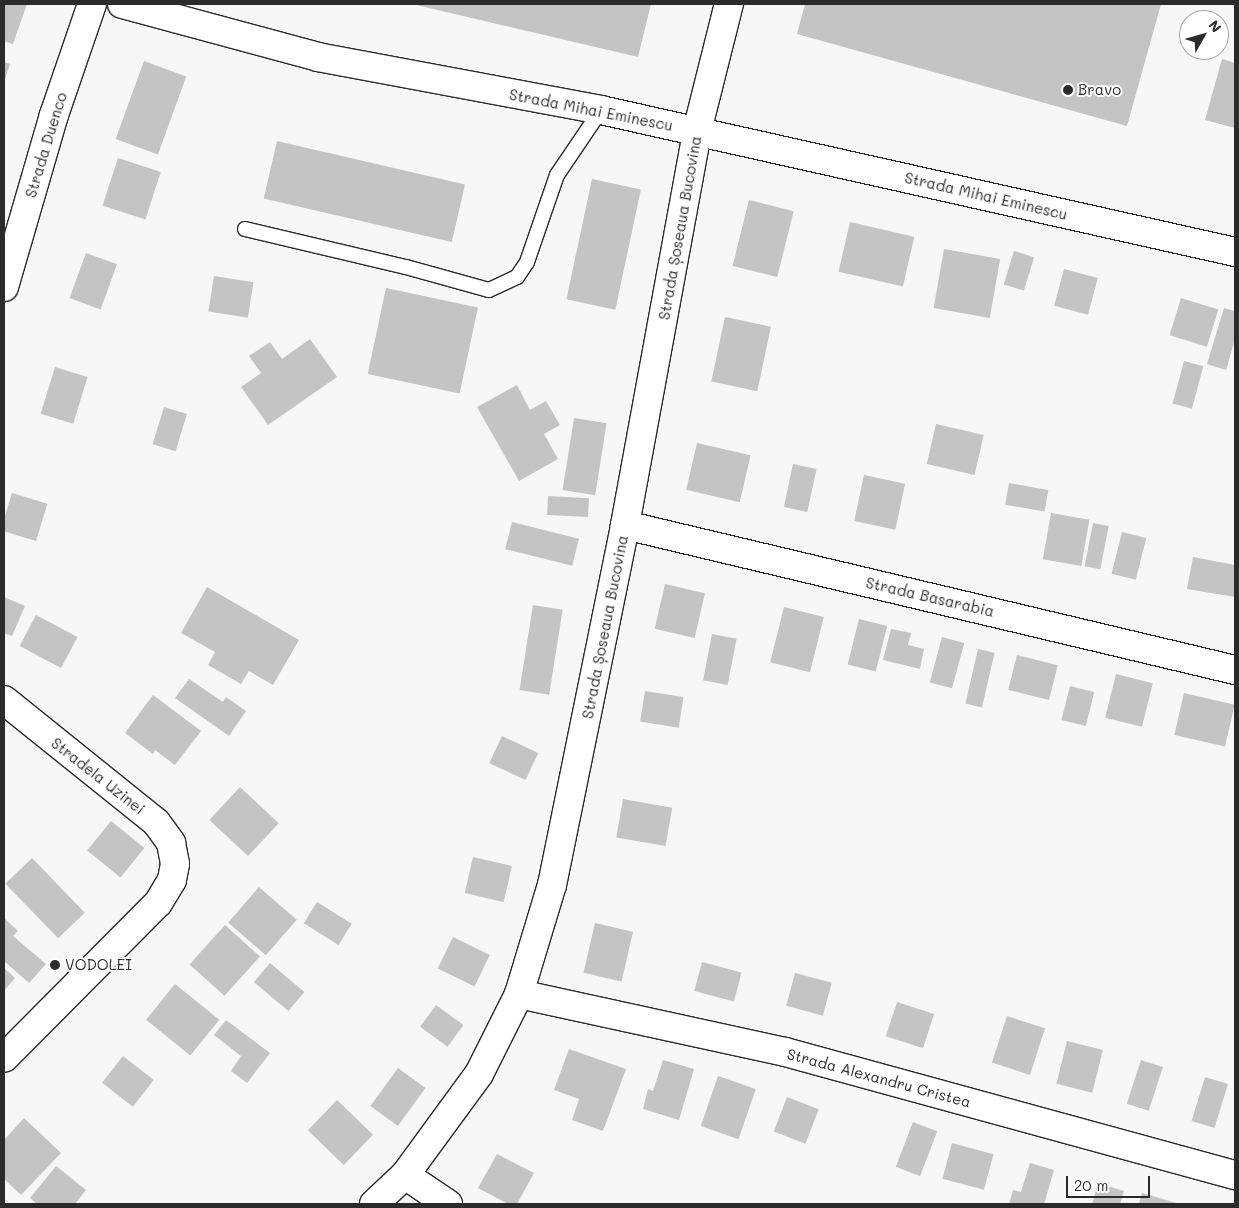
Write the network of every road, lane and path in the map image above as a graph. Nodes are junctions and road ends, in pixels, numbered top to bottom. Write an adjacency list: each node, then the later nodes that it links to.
1 (92, 4): 8 (street, Strada Duenco)
2 (122, 4): 4 (street, Strada Mihai Eminescu)
3 (729, 4): 5 (street, Strada Șoseaua Bucovina)
4 (601, 110): 5 (street, Strada Mihai Eminescu); 6 (lane)
5 (697, 131): 7 (street, Strada Mihai Eminescu); 9 (street, Strada Șoseaua Bucovina)
6 (245, 230)
7 (1235, 252)
8 (4, 287)
9 (625, 525): 10 (street, Strada Basarabia); 12 (street, Strada Șoseaua Bucovina)
10 (1235, 670)
11 (4, 700): 13 (street, Stradela Uzinei)
12 (519, 994): 14 (street, Strada Șoseaua Bucovina); 15 (street, Strada Alexandru Cristea)
13 (4, 1058)
14 (405, 1175): 16 (street, Strada Șoseaua Bucovina); 17 (street)
15 (1235, 1175)
16 (374, 1204)
17 (448, 1204)

